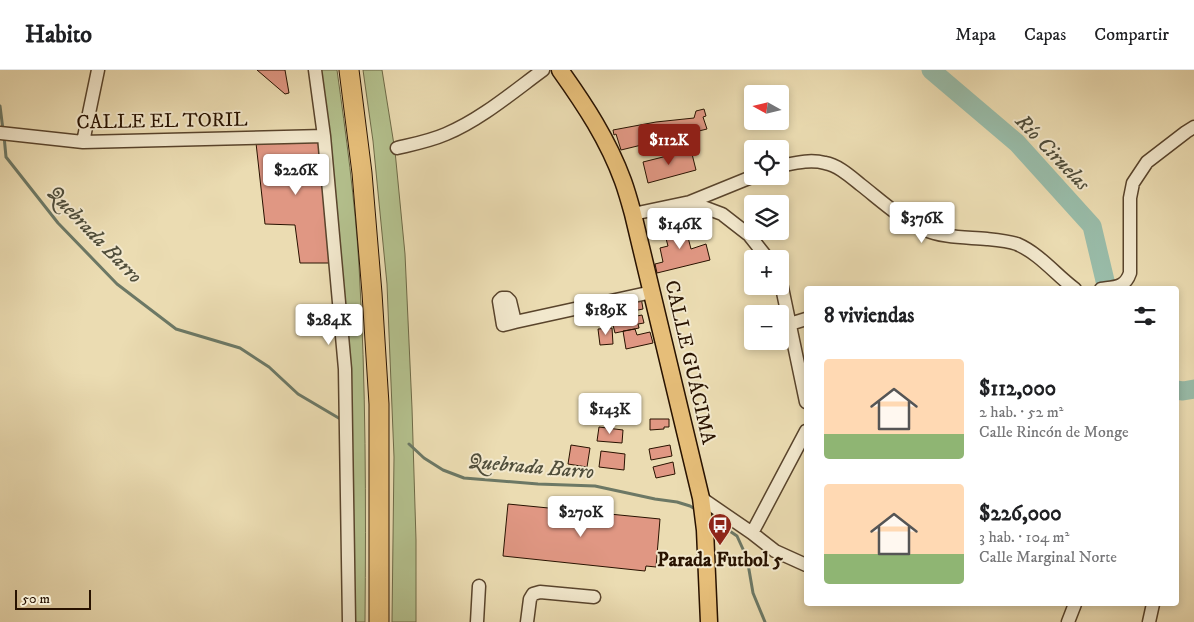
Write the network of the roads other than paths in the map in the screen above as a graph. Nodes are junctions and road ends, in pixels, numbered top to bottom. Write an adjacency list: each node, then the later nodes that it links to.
1 (98, 70): 9 (street)
2 (315, 70): 8 (street)
3 (349, 70): 33 (highway)
4 (543, 70): 10 (street)
5 (560, 70): 14 (main road, CALLE GUÁCIMA)
6 (1194, 127): 17 (street)
7 (0, 134): 9 (street, CALLE EL TORIL)
8 (324, 136): 9 (street, CALLE EL TORIL); 32 (street)
9 (83, 142)
10 (397, 148)
11 (789, 164): 16 (street)
12 (744, 180): 13 (street)
13 (690, 202): 14 (street); 15 (street)
14 (633, 214): 18 (main road, CALLE GUÁCIMA)
15 (761, 250)
16 (1071, 286)
17 (1121, 286)
18 (652, 292): 21 (street); 25 (main road, CALLE GUÁCIMA)
19 (784, 295): 22 (street)
20 (804, 320): 22 (street)
21 (515, 322)
22 (790, 324): 23 (street)
23 (804, 393)
24 (804, 435): 26 (street)
25 (702, 502): 26 (street); 36 (main road, CALLE GUÁCIMA)
26 (752, 533): 27 (street)
27 (804, 564)
28 (479, 586): 34 (street)
29 (594, 597): 35 (street)
30 (1074, 606): 37 (street)
31 (1152, 606): 38 (street)
32 (349, 622)
33 (379, 622)
34 (477, 622)
35 (527, 622)
36 (709, 622)
37 (1068, 622)
38 (1148, 622)

